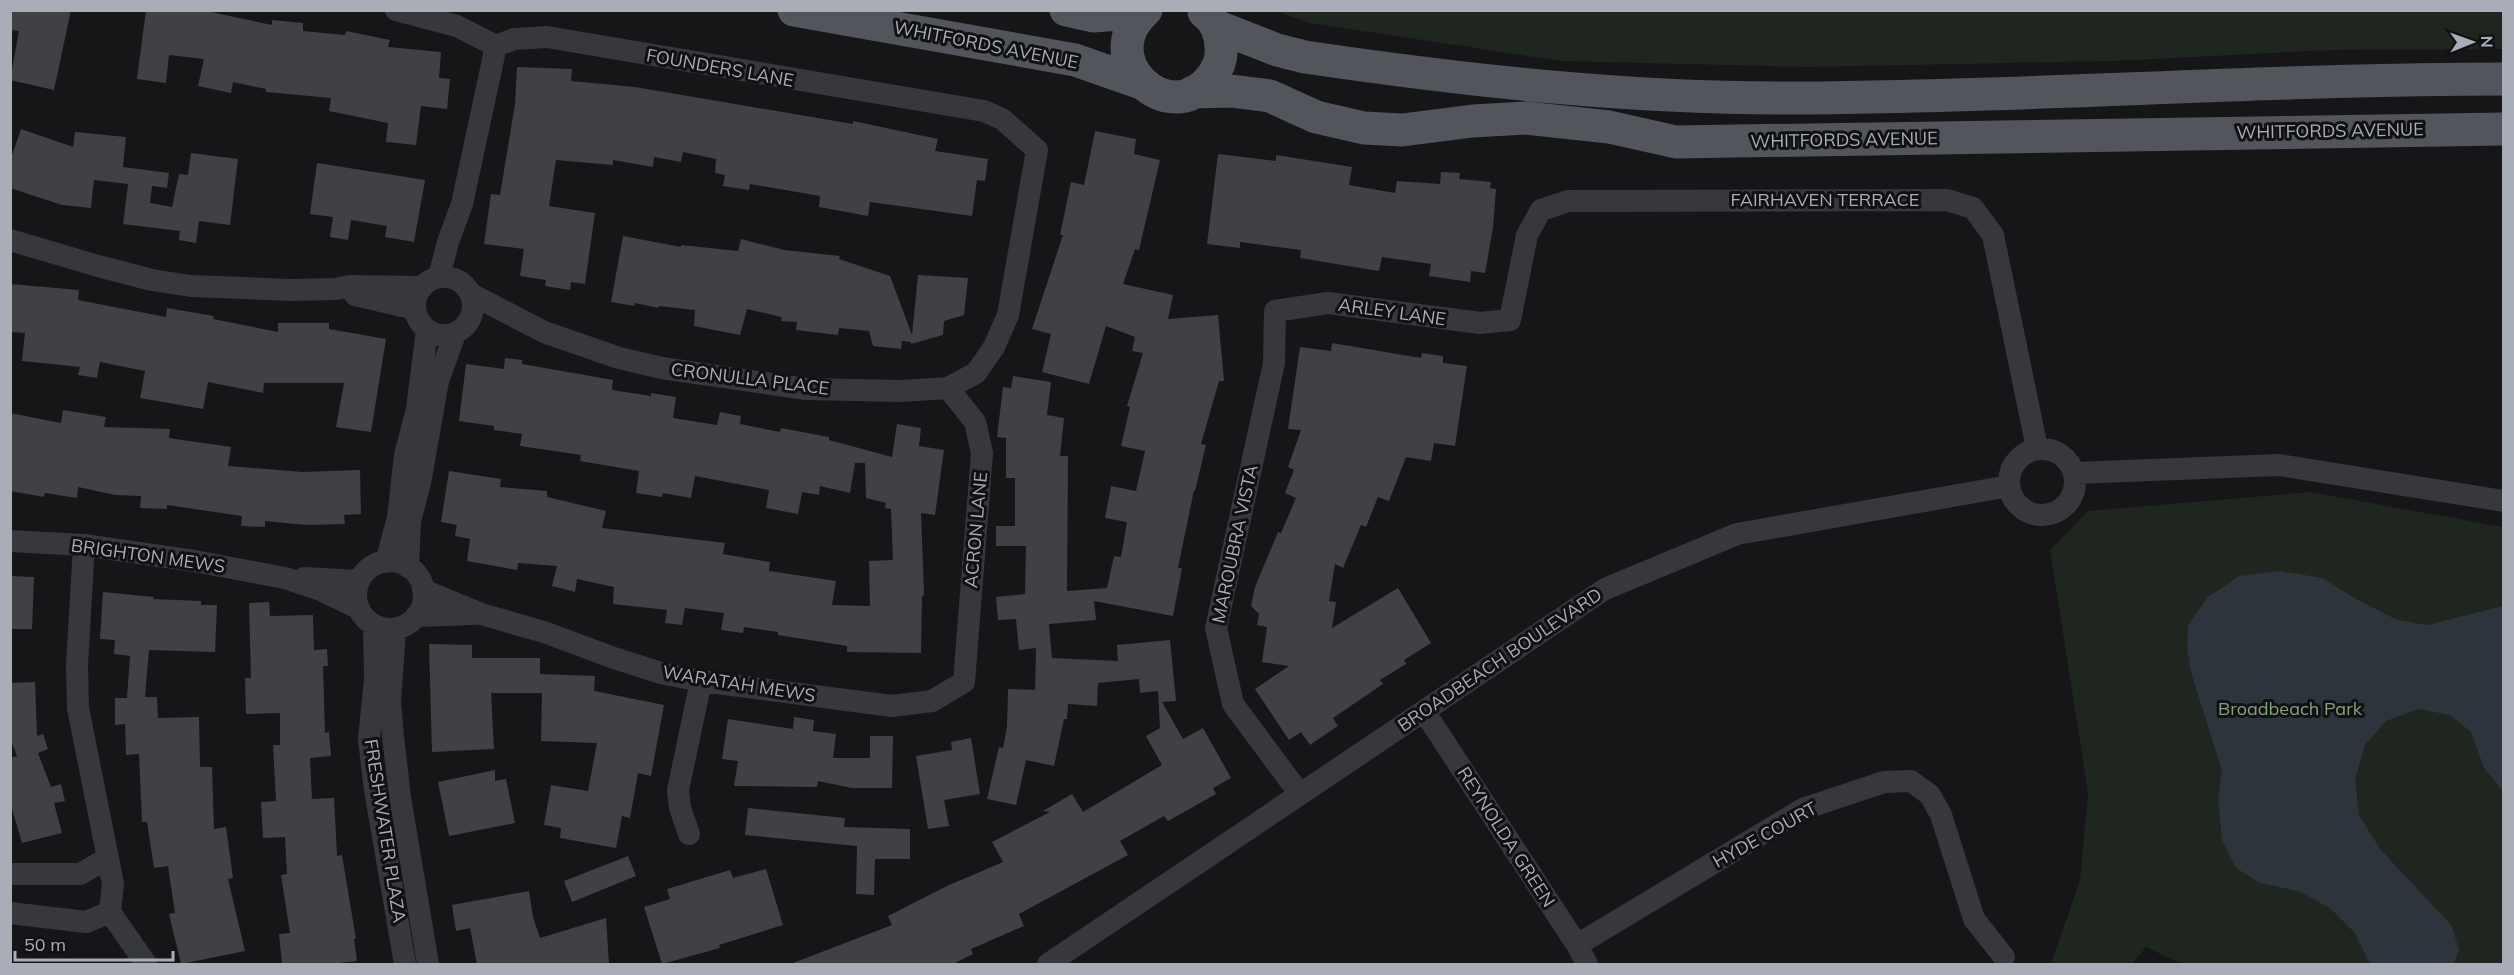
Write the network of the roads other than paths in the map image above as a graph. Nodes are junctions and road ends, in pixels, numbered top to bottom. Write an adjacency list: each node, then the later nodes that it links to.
1 (396, 10): 6 (street)
2 (794, 10): 8 (main road, WHITFORDS AVENUE)
3 (1066, 10): 4 (main road)
4 (1145, 11): 8 (main road)
5 (1209, 16): 7 (main road); 9 (main road)
6 (496, 46): 11 (street, FOUNDERS LANE); 13 (street)
7 (2504, 79)
8 (1141, 83): 9 (main road, WHITFORDS AVENUE)
9 (1193, 92): 10 (main road, WHITFORDS AVENUE)
10 (2504, 129)
11 (1037, 150): 21 (street, CRONULLA PLACE)
12 (10, 240): 14 (street)
13 (447, 285): 14 (street); 15 (street); 18 (street); 20 (street, CRONULLA PLACE)
14 (336, 290): 15 (street)
15 (415, 309): 19 (street)
16 (1275, 310): 17 (street, ARLEY LANE); 40 (street, MAROUBRA VISTA)
17 (1510, 320): 22 (street, FAIRHAVEN TERRACE)
18 (462, 328): 19 (street); 20 (street, CRONULLA PLACE); 29 (street)
19 (427, 330): 28 (street)
20 (544, 332): 21 (street, CRONULLA PLACE)
21 (948, 388): 38 (street, ACRON LANE)
22 (2037, 448): 23 (street); 24 (street)
23 (2075, 473): 24 (street); 25 (street)
24 (2009, 486): 39 (street, BROADBEACH BOULEVARD)
25 (2504, 501)
26 (10, 541): 27 (street, BRIGHTON MEWS)
27 (84, 545): 30 (street, BRIGHTON MEWS); 42 (street)
28 (386, 562): 29 (street); 31 (street)
29 (408, 567): 32 (street)
30 (285, 578): 31 (street, BRIGHTON MEWS); 33 (street, BRIGHTON MEWS)
31 (359, 581): 33 (street)
32 (423, 590): 34 (street, WARATAH MEWS); 35 (street)
33 (358, 608): 36 (street)
34 (481, 614): 35 (street, WARATAH MEWS); 37 (street, WARATAH MEWS)
35 (416, 616): 36 (street)
36 (384, 627): 49 (street, FRESHWATER PLAZA); 50 (street, FRESHWATER PLAZA)
37 (701, 681): 38 (street, WARATAH MEWS); 41 (street)
38 (964, 682)
39 (1424, 711): 40 (street, BROADBEACH BOULEVARD); 46 (street, REYNOLDA GREEN)
40 (1299, 793): 51 (street, BROADBEACH BOULEVARD)
41 (689, 834)
42 (108, 858): 43 (street); 44 (street)
43 (10, 874)
44 (110, 912): 45 (street); 48 (street)
45 (10, 913)
46 (1582, 955): 47 (street, HYDE COURT)
47 (2004, 957)
48 (146, 964)
49 (405, 964)
50 (428, 964)
51 (1048, 964)

